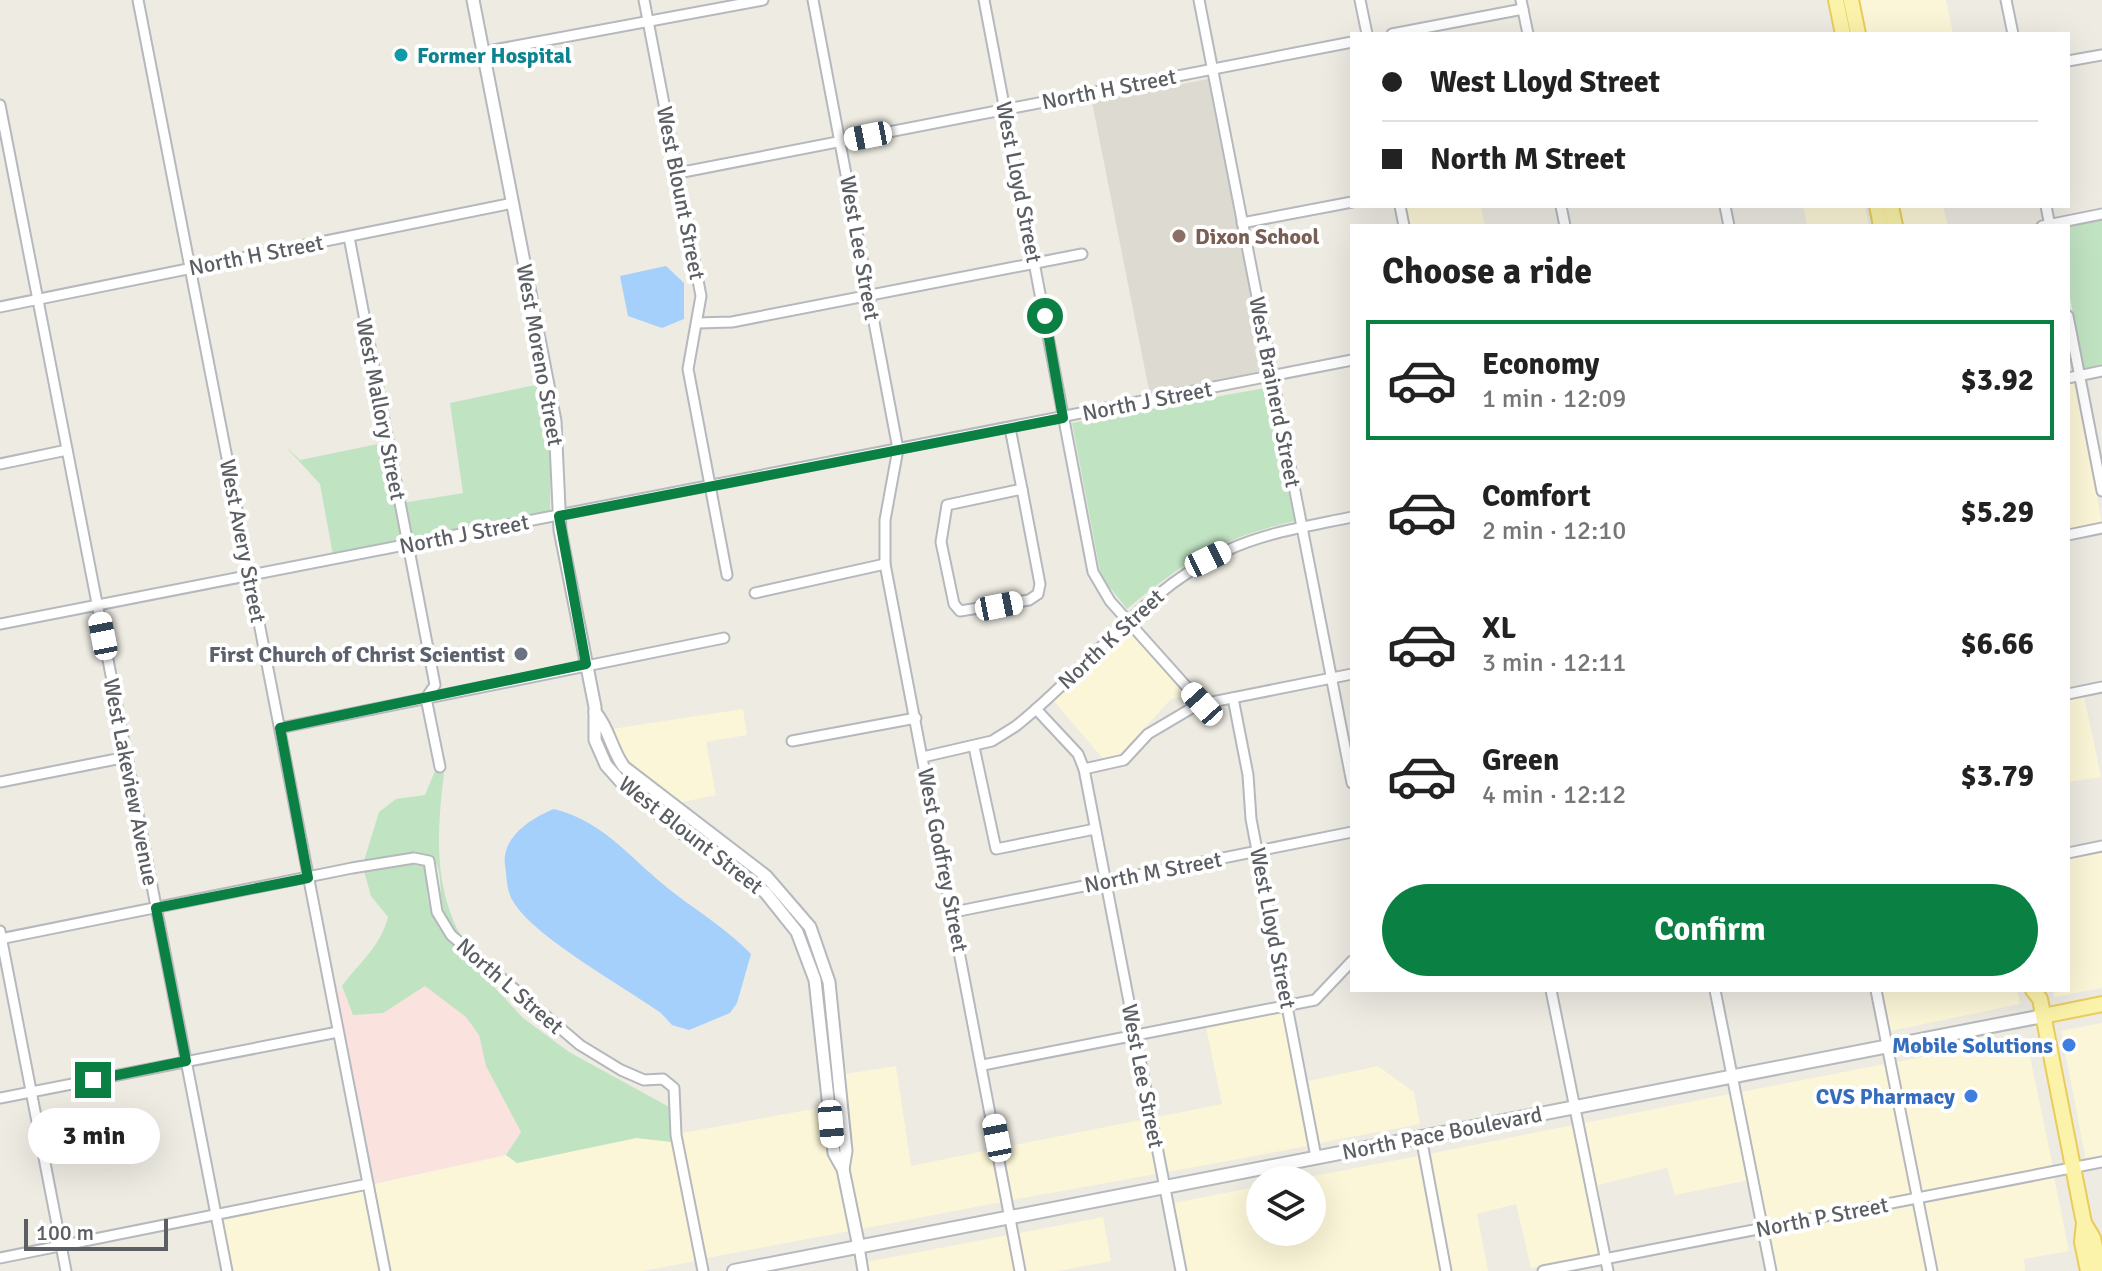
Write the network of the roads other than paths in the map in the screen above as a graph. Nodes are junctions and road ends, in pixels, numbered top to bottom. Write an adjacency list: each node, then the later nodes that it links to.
1 (138, 0): 38 (street, West Avery Street)
2 (473, 0): 21 (street, West Moreno Street)
3 (644, 0): 13 (street, West Blount Street)
4 (763, 0): 13 (street)
5 (813, 0): 27 (street, West Lee Street)
6 (984, 0): 26 (street, West Lloyd Street)
7 (1199, 0): 24 (street, West Brainerd Street)
8 (1360, 0): 14 (street)
9 (1836, 0): 17 (main road)
10 (1851, 0): 18 (main road)
11 (2006, 0): 19 (street)
12 (1522, 4): 15 (street); 16 (street)
13 (648, 22): 21 (street); 29 (street, West Blount Street)
14 (1367, 32)
15 (1401, 32)
16 (1528, 32)
17 (1843, 32)
18 (1858, 32)
19 (2013, 32)
20 (1350, 42): 24 (street, North H Street)
21 (483, 52): 31 (street, West Moreno Street)
22 (2102, 55): 23 (street)
23 (2070, 61)
24 (1213, 68): 26 (street, North H Street); 33 (street, West Brainerd Street)
25 (0, 105): 28 (street, West Lakeview Avenue)
26 (1005, 109): 27 (street, North H Street); 37 (street, West Lloyd Street)
27 (841, 141): 29 (street, North H Street); 39 (street, West Lee Street)
28 (4, 148): 40 (street, West Lakeview Avenue)
29 (678, 173): 42 (street, West Blount Street)
30 (1350, 202): 33 (street)
31 (513, 203): 35 (street, North H Street); 57 (street, West Moreno Street)
32 (2102, 214): 34 (street)
33 (1242, 223): 46 (street, West Brainerd Street)
34 (2057, 224)
35 (349, 237): 38 (street, North H Street); 62 (street, West Mallory Street)
36 (1082, 254): 37 (street)
37 (1035, 264): 39 (street); 49 (street, West Lloyd Street)
38 (190, 268): 40 (street, North H Street); 65 (street, West Avery Street)
39 (869, 297): 42 (street); 51 (street, West Lee Street)
40 (38, 299): 41 (street, North H Street); 52 (street, West Lakeview Avenue)
41 (0, 307)
42 (697, 323): 54 (street, West Blount Street)
43 (2070, 326): 47 (street)
44 (1350, 360): 46 (street, North J Street)
45 (2102, 371): 47 (street)
46 (1272, 376): 49 (street, North J Street); 59 (street, West Brainerd Street)
47 (2080, 376): 48 (street); 56 (street)
48 (2070, 378)
49 (1063, 418): 50 (street, North J Street); 68 (street, West Lloyd Street)
50 (1010, 428): 51 (street, North J Street); 55 (street)
51 (898, 449): 54 (street, North J Street); 63 (street, West Godfrey Street)
52 (67, 450): 53 (street); 67 (street, West Lakeview Avenue)
53 (0, 464)
54 (710, 486): 57 (street, North J Street); 64 (street, West Blount Street)
55 (1022, 489): 55 (street)
56 (2102, 491)
57 (559, 516): 62 (street, North J Street); 71 (street, West Moreno Street)
58 (1350, 517): 59 (street, North K Street)
59 (1302, 528): 68 (street, North K Street); 73 (street, West Brainerd Street)
60 (2102, 528): 61 (street)
61 (2070, 535)
62 (407, 545): 65 (street, North J Street); 76 (street, West Mallory Street)
63 (885, 564): 66 (street); 81 (street, West Godfrey Street)
64 (727, 575)
65 (250, 576): 67 (street, North J Street); 82 (street, West Avery Street)
66 (755, 593)
67 (97, 605): 69 (street, North J Street); 85 (street, West Lakeview Avenue)
68 (1129, 621): 78 (street, West Lloyd Street); 79 (street, North K Street)
69 (0, 624)
70 (724, 638): 71 (street)
71 (586, 664): 76 (street); 80 (street, West Moreno Street)
72 (1350, 674): 73 (street)
73 (1332, 678): 77 (street); 89 (street, West Brainerd Street)
74 (2102, 687): 75 (street)
75 (2070, 694)
76 (426, 698): 82 (street); 87 (street, West Mallory Street)
77 (1233, 698): 78 (street); 94 (street, West Lloyd Street)
78 (1202, 704): 88 (street)
79 (1036, 709): 84 (street, North K Street); 88 (street)
80 (595, 712): 98 (street, West Blount Street); 99 (street, West Blount Street)
81 (916, 718): 83 (street); 86 (street, West Godfrey Street)
82 (280, 728): 96 (street, West Avery Street)
83 (792, 741)
84 (974, 747): 86 (street, North K Street); 91 (street)
85 (127, 757): 90 (street); 100 (street, West Lakeview Avenue)
86 (923, 757): 101 (street, West Godfrey Street)
87 (440, 767)
88 (1084, 769): 91 (street, West Lee Street)
89 (1350, 772)
90 (0, 782)
91 (1095, 829): 97 (street, West Lee Street)
92 (1350, 832): 94 (street, North M Street)
93 (2102, 846): 95 (street)
94 (1259, 851): 97 (street, North M Street); 109 (street, West Lloyd Street)
95 (2070, 853)
96 (308, 878): 100 (street, North L Street); 113 (street, West Avery Street); 141 (street, North L Street)
97 (1105, 882): 101 (street, North M Street); 114 (street, West Lee Street)
98 (774, 883): 99 (street); 111 (street, West Blount Street)
99 (765, 892): 112 (street, West Blount Street)
100 (156, 908): 102 (street, North L Street); 116 (street, West Lakeview Avenue)
101 (954, 912): 117 (street, West Godfrey Street)
102 (1, 936): 119 (street)
103 (1350, 963): 109 (street)
104 (1551, 992): 121 (street)
105 (1715, 992): 118 (street)
106 (1876, 992): 115 (street)
107 (2040, 993): 110 (main road)
108 (2102, 1004): 110 (main road, North Pace Boulevard)
109 (1288, 1005): 114 (street); 123 (street, West Lloyd Street)
110 (2043, 1016): 115 (main road, North Pace Boulevard); 125 (main road)
111 (835, 1026): 112 (street); 126 (street, West Blount Street)
112 (822, 1027): 126 (street, West Blount Street)
113 (338, 1032): 116 (street); 127 (street, West Avery Street)
114 (1135, 1036): 117 (street); 128 (street, West Lee Street)
115 (1887, 1045): 118 (main road, North Pace Boulevard); 129 (street)
116 (186, 1061): 119 (street); 130 (street, West Lakeview Avenue)
117 (983, 1065): 131 (street, West Godfrey Street)
118 (1732, 1075): 121 (main road, North Pace Boulevard); 133 (street)
119 (31, 1092): 120 (street); 134 (street)
120 (0, 1098)
121 (1575, 1107): 122 (main road, North Pace Boulevard); 137 (street)
122 (1421, 1137): 123 (main road, North Pace Boulevard); 146 (street)
123 (1316, 1157): 128 (main road, North Pace Boulevard)
124 (2102, 1162): 125 (street, North P Street)
125 (2072, 1168): 129 (street, North P Street); 132 (main road)
126 (843, 1169): 135 (street, West Blount Street)
127 (368, 1184): 130 (street); 140 (street, West Avery Street)
128 (1164, 1187): 131 (main road, North Pace Boulevard); 145 (street, West Lee Street)
129 (1917, 1198): 133 (street, North P Street); 150 (street)
130 (216, 1215): 134 (street); 139 (street, West Lakeview Avenue)
131 (1010, 1217): 135 (main road, North Pace Boulevard); 144 (street, West Godfrey Street)
132 (2084, 1223): 151 (main road); 152 (main road)
133 (1763, 1229): 137 (street, North P Street); 149 (street)
134 (61, 1246): 136 (street); 138 (street)
135 (859, 1247): 142 (main road, North Pace Boulevard); 143 (street, West Blount Street)
136 (0, 1258)
137 (1605, 1259): 147 (street, North P Street); 148 (street)
138 (66, 1271)
139 (227, 1271)
140 (385, 1271)
141 (703, 1271)
142 (734, 1271)
143 (863, 1271)
144 (1020, 1271)
145 (1181, 1271)
146 (1446, 1271)
147 (1543, 1271)
148 (1608, 1271)
149 (1771, 1271)
150 (1932, 1271)
151 (2088, 1271)
152 (2100, 1271)

